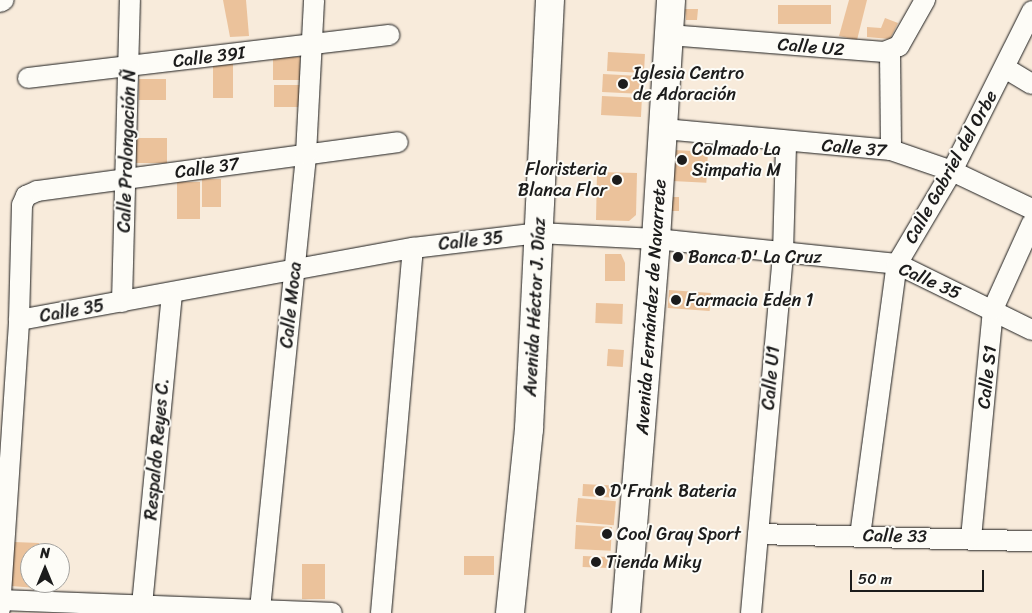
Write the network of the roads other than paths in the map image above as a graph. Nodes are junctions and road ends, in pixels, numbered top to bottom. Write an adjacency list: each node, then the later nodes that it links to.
1 (4, 0): 7 (street)
2 (130, 0): 13 (street, Calle Prolongación Ñ)
3 (314, 0): 11 (street, Calle Moca)
4 (550, 0): 26 (street, Avenida Héctor J. Díaz)
5 (671, 0): 10 (street, Avenida Fernández de Navarrete)
6 (925, 0): 12 (street)
7 (0, 2)
8 (1032, 12): 14 (street, Calle Gabriel del Orbe)
9 (389, 35): 11 (street, Calle 39I)
10 (669, 35): 12 (street, Calle U2); 17 (street, Avenida Fernández de Navarrete)
11 (312, 44): 13 (street, Calle 39I); 21 (street, Calle Moca)
12 (890, 52): 20 (street)
13 (130, 66): 15 (street, Calle 39I); 23 (street, Calle Prolongación Ñ)
14 (1005, 68): 16 (street); 22 (street, Calle Gabriel del Orbe)
15 (28, 78)
16 (1032, 84)
17 (664, 129): 19 (street, Calle 37); 27 (street, Avenida Fernández de Navarrete)
18 (398, 142): 21 (street, Calle 37)
19 (786, 143): 20 (street, Calle 37); 29 (street, Calle U1)
20 (891, 150): 22 (street, Calle 37)
21 (306, 154): 23 (street, Calle 37); 31 (street, Calle Moca)
22 (952, 171): 24 (street, Calle 37); 30 (street, Calle Gabriel del Orbe)
23 (126, 179): 33 (street, Calle Prolongación Ñ); 35 (street, Calle 37)
24 (1032, 209)
25 (1032, 223): 34 (street, Calle S1)
26 (538, 234): 27 (street, Calle 35); 28 (street, Calle 35); 48 (street, Avenida Héctor J. Díaz)
27 (656, 239): 29 (street, Calle 35); 49 (street, Avenida Fernández de Navarrete)
28 (413, 248): 31 (street, Calle 35); 47 (street)
29 (782, 253): 30 (street, Calle 35); 38 (street, Calle U1)
30 (897, 264): 34 (street, Calle 35); 39 (street, Calle Gabriel del Orbe)
31 (295, 270): 32 (street, Calle 35); 45 (street, Calle Moca)
32 (172, 293): 33 (street, Calle 35); 43 (street, Respaldo Reyes C.)
33 (122, 302): 35 (street, Calle 35)
34 (994, 310): 36 (street, Calle 35); 40 (street, Calle S1)
35 (19, 320): 37 (street)
36 (1032, 330)
37 (5, 459): 42 (street)
38 (758, 534): 39 (street, Calle 33); 50 (street, Calle U1)
39 (860, 536): 40 (street, Calle 33)
40 (971, 538): 41 (street, Calle 33)
41 (1032, 541)
42 (0, 600): 43 (street); 44 (street)
43 (142, 605): 45 (street)
44 (0, 609)
45 (260, 610): 46 (street)
46 (332, 613)
47 (381, 613)
48 (510, 613)
49 (626, 613)
50 (751, 613)

